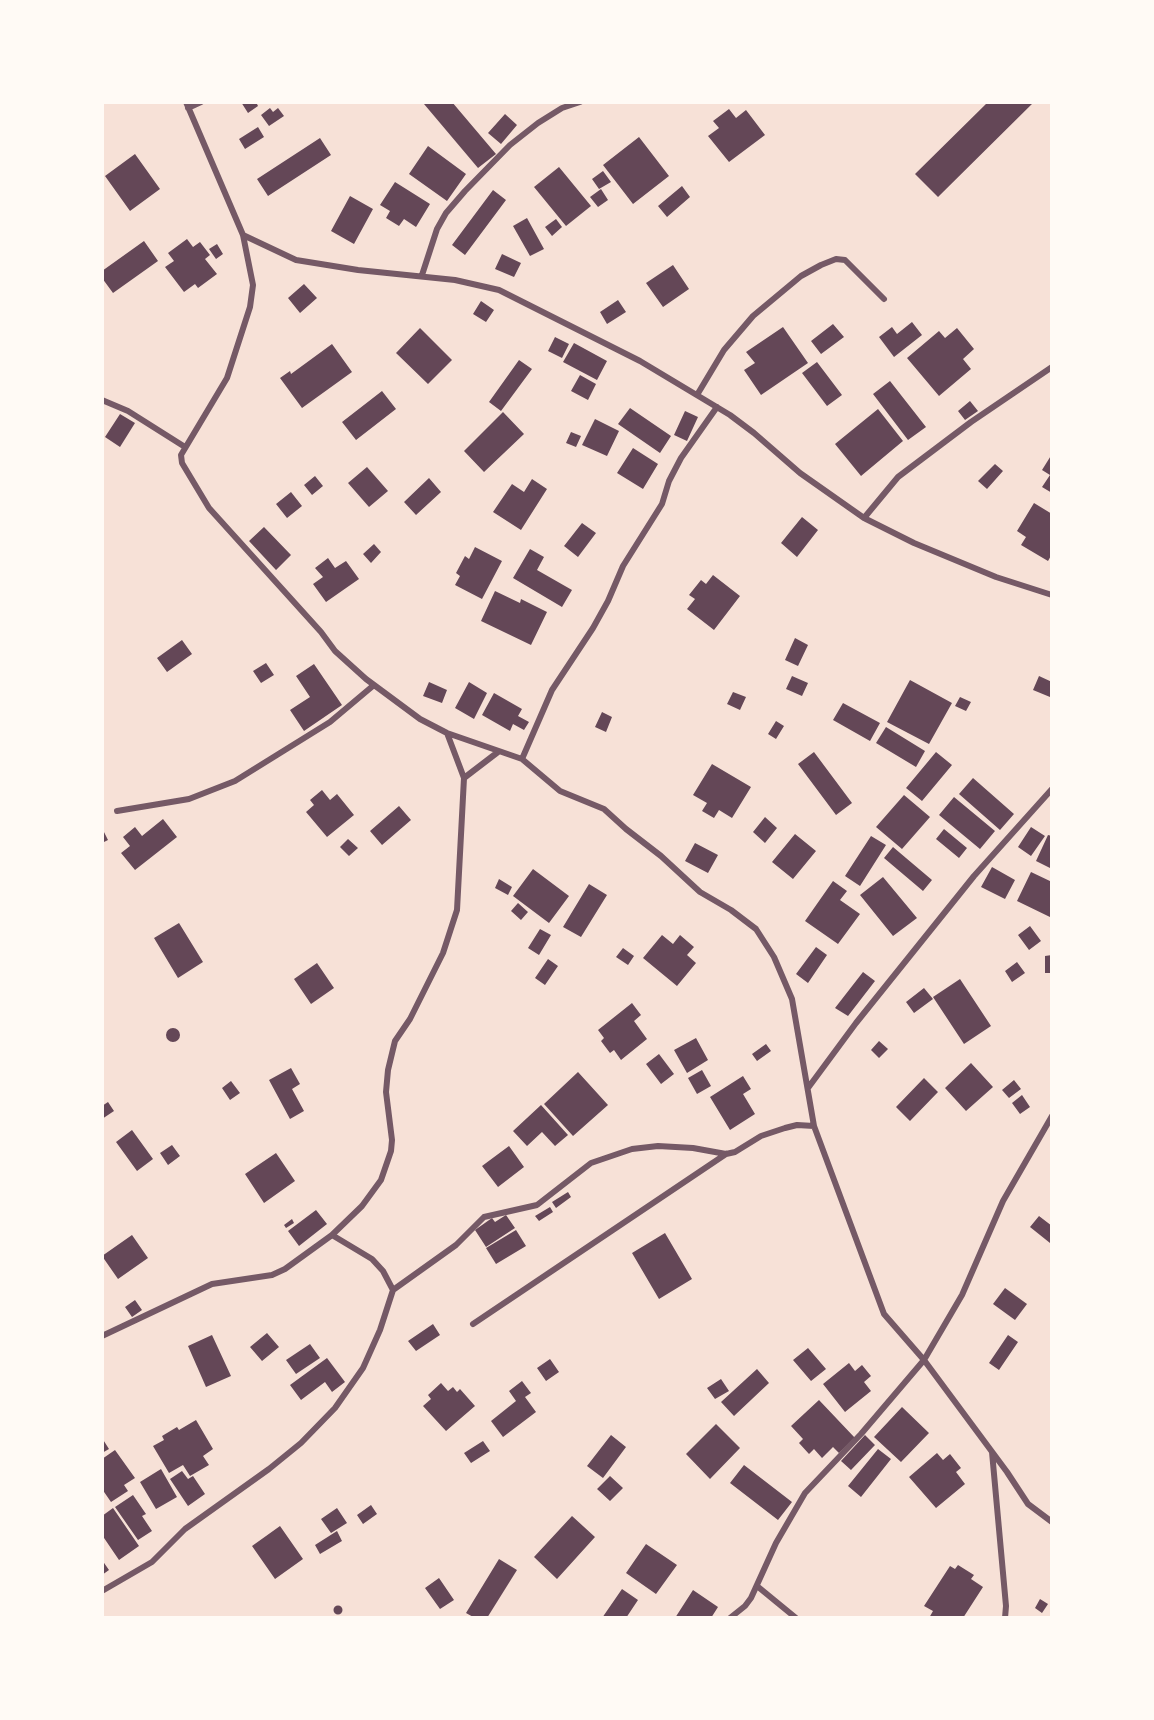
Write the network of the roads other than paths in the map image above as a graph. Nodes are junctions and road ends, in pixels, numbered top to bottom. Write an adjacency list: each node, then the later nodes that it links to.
1 (201, 102): 3 (street)
2 (580, 102): 4 (street)
3 (187, 105): 5 (street)
4 (564, 105): 6 (street)
5 (243, 234): 6 (street); 12 (street)
6 (422, 275): 9 (street)
7 (884, 299): 9 (street)
8 (1052, 367): 13 (street)
9 (697, 394): 11 (street)
10 (102, 400): 12 (street)
11 (717, 407): 13 (street); 18 (street)
12 (185, 447): 15 (street)
13 (864, 518): 14 (street)
14 (1052, 595)
15 (374, 685): 16 (street); 21 (street)
16 (447, 733): 17 (street); 19 (street)
17 (498, 752): 18 (street); 19 (street)
18 (522, 759): 22 (street)
19 (464, 778): 26 (street)
20 (1052, 789): 22 (street)
21 (117, 811)
22 (808, 1088): 24 (street)
23 (1052, 1116): 30 (street)
24 (814, 1126): 25 (street); 30 (street)
25 (726, 1154): 27 (street); 28 (street)
26 (332, 1235): 27 (street); 29 (street)
27 (393, 1290): 34 (street)
28 (473, 1324)
29 (102, 1335)
30 (924, 1360): 31 (street); 33 (street)
31 (992, 1451): 32 (street); 37 (street)
32 (1052, 1522)
33 (757, 1586): 35 (street); 36 (street)
34 (102, 1591)
35 (730, 1618)
36 (796, 1618)
37 (1005, 1618)

